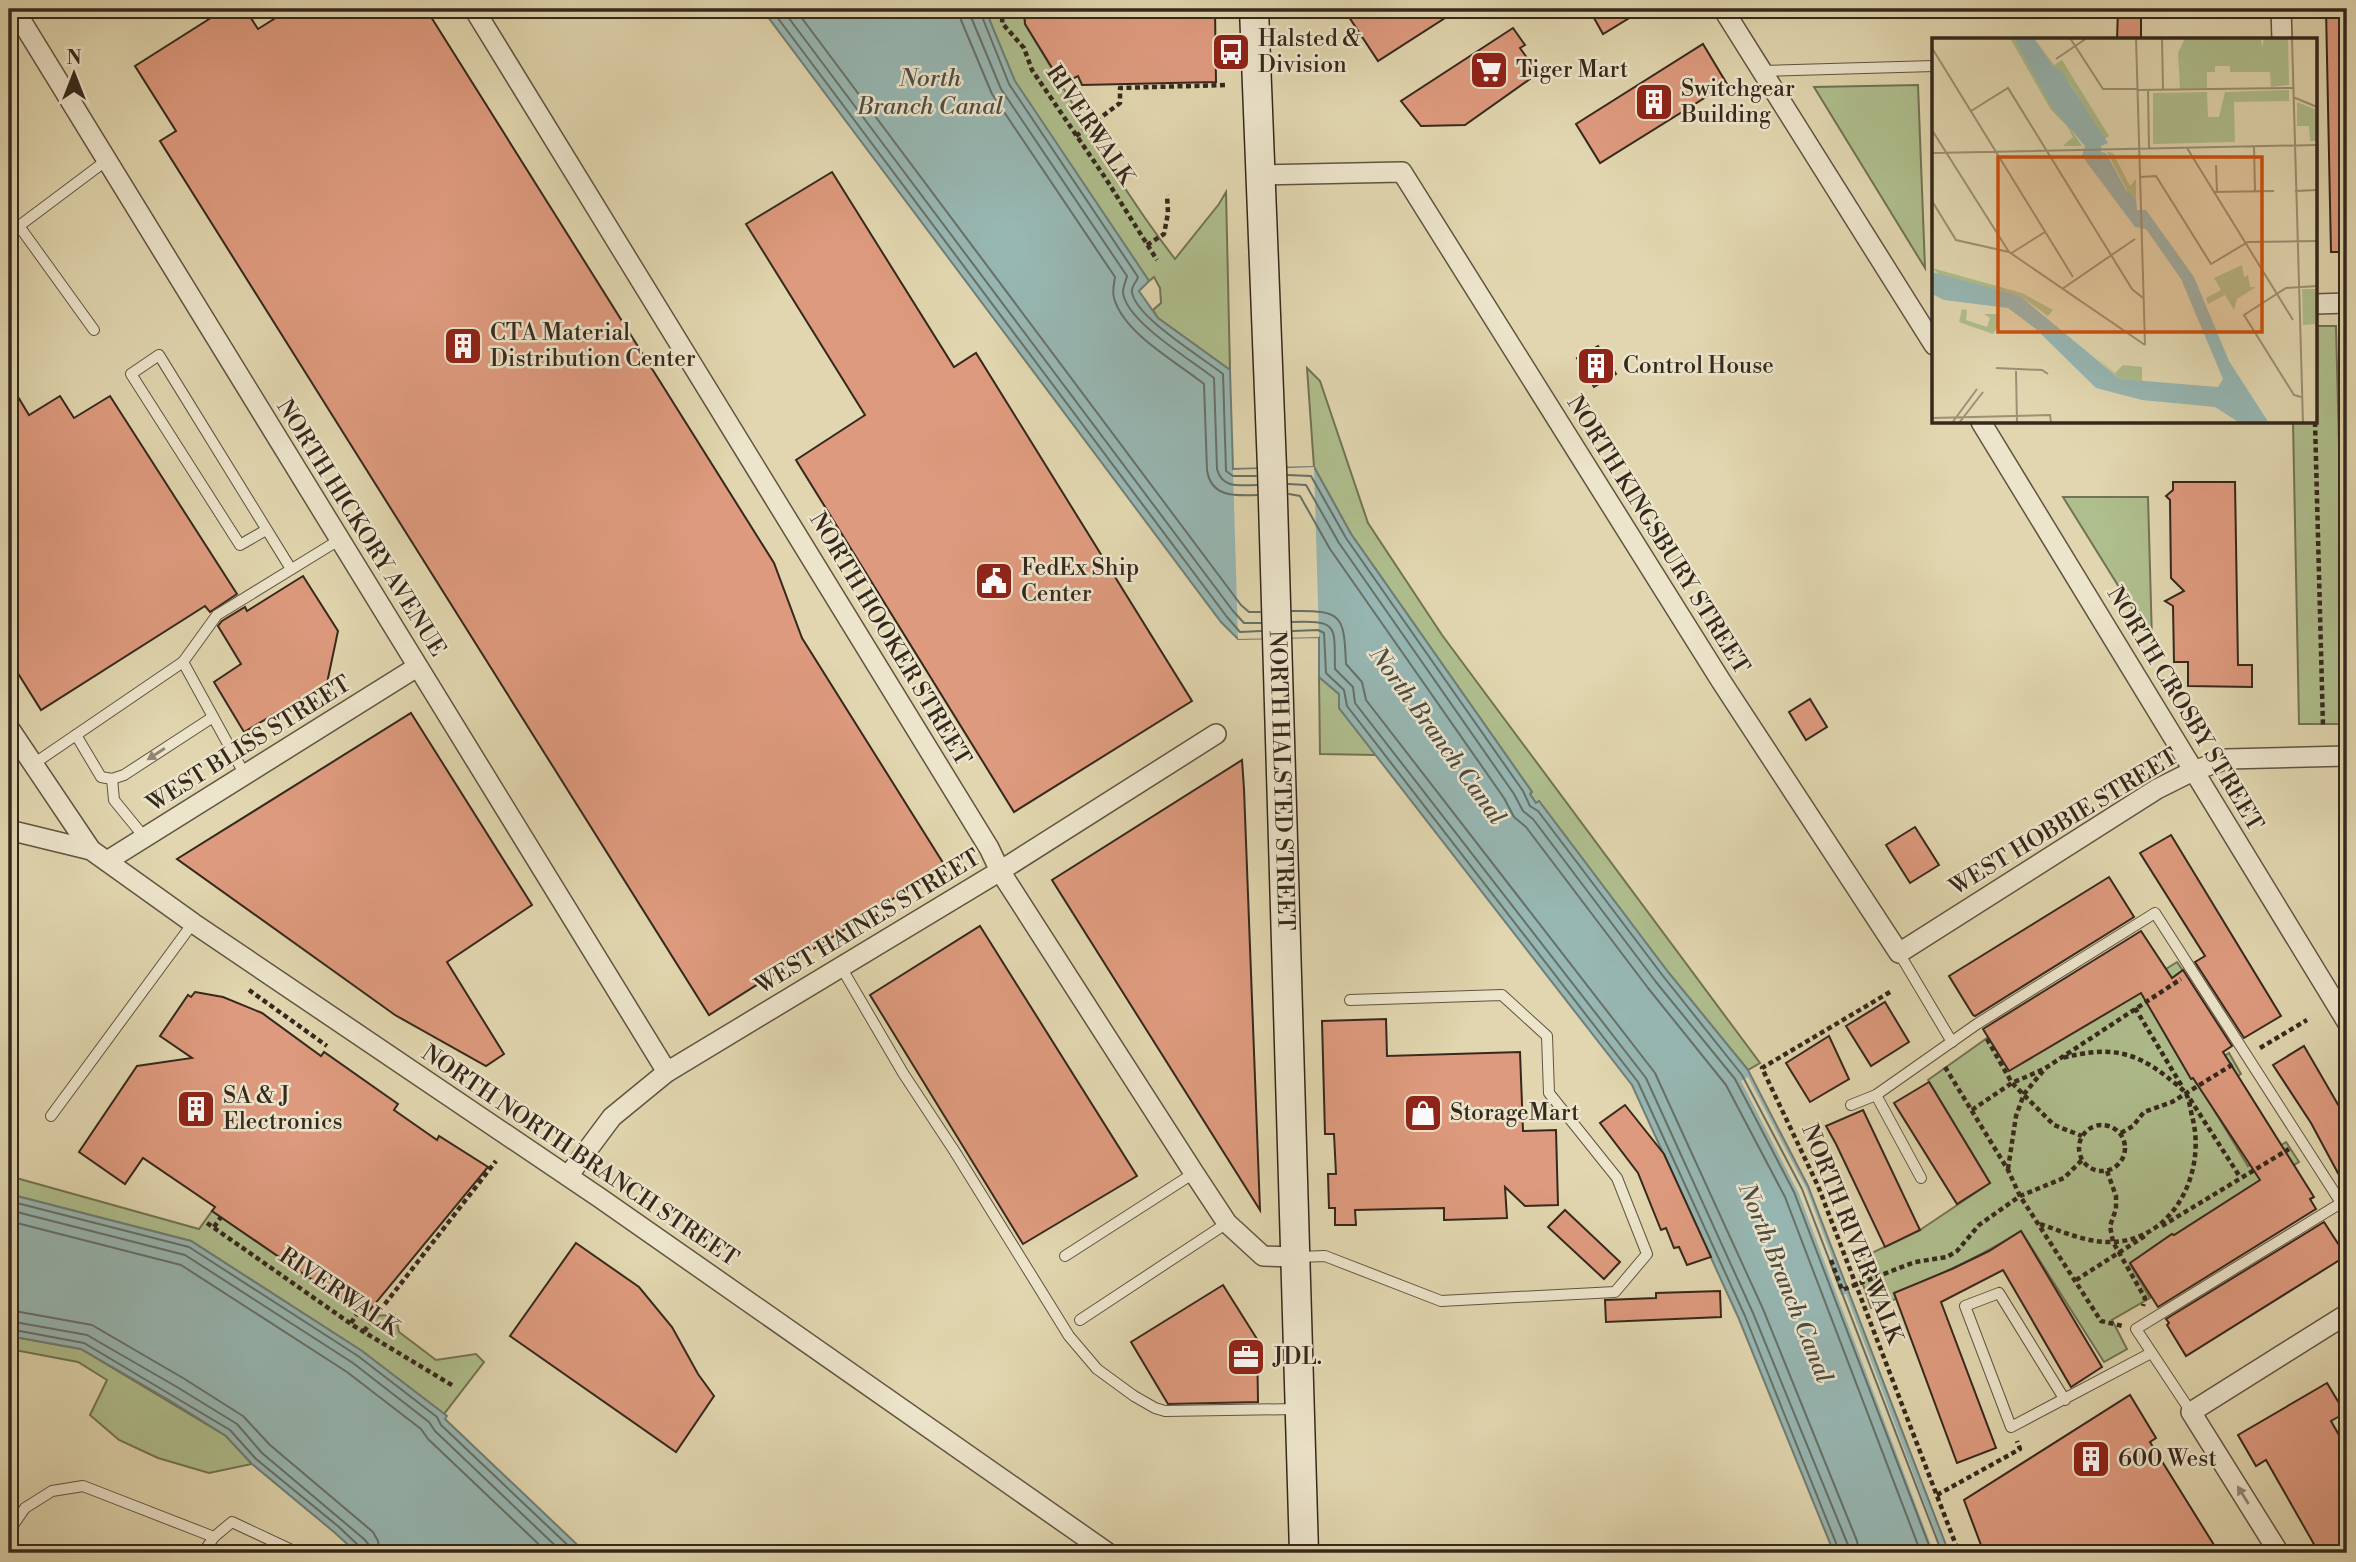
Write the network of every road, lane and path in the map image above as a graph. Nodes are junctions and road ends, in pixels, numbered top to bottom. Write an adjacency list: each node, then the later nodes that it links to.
1 (11, 9): 12 (street, NORTH HICKORY AVENUE)
2 (474, 9): 43 (street, NORTH HOOKER STREET)
3 (1003, 9): 11 (path, RIVERWALK)
4 (1254, 9): 13 (main road, NORTH HALSTED STREET)
5 (1723, 9): 9 (street)
6 (2281, 9): 7 (street)
7 (2282, 38)
8 (1932, 66): 9 (lane)
9 (1763, 71): 19 (street)
10 (1226, 85): 11 (path)
11 (1076, 136): 15 (path, RIVERWALK)
12 (107, 160): 21 (lane); 26 (street, NORTH HICKORY AVENUE)
13 (1260, 175): 45 (street, NORTH KINGSBURY STREET); 91 (main road, NORTH HALSTED STREET)
14 (1167, 195): 15 (path)
15 (1147, 245): 16 (path, RIVERWALK)
16 (1157, 260)
17 (2347, 303): 18 (street)
18 (2318, 304)
19 (1913, 312): 20 (street); 22 (street)
20 (1932, 312)
21 (94, 330)
22 (1932, 342)
23 (1982, 424): 37 (street, NORTH CROSBY STREET)
24 (2315, 424): 31 (path)
25 (266, 530): 25 (lane); 27 (lane)
26 (339, 540): 27 (lane); 29 (street, NORTH HICKORY AVENUE)
27 (291, 569): 28 (lane)
28 (183, 662): 30 (lane); 34 (lane)
29 (417, 667): 38 (street, WEST BLISS STREET); 61 (street, NORTH HICKORY AVENUE)
30 (213, 717): 38 (lane); 39 (lane, one-way to 39)
31 (2323, 727)
32 (9, 728): 36 (street)
33 (1216, 734): 43 (street, WEST HAINES STREET)
34 (76, 735): 36 (lane); 39 (lane)
35 (2347, 755): 37 (street, WEST HOBBIE STREET)
36 (32, 765): 42 (street)
37 (2193, 771): 45 (street, WEST HOBBIE STREET); 53 (street, NORTH CROSBY STREET)
38 (246, 776): 41 (street, WEST BLISS STREET)
39 (112, 779): 41 (lane)
40 (9, 830): 42 (street, NORTH NORTH BRANCH STREET)
41 (145, 838): 42 (street, WEST BLISS STREET)
42 (99, 856): 44 (street, NORTH NORTH BRANCH STREET)
43 (1000, 871): 46 (street, WEST HAINES STREET); 76 (street, NORTH HOOKER STREET)
44 (193, 923): 68 (lane); 77 (street, NORTH NORTH BRANCH STREET)
45 (1899, 953): 55 (lane, NORTH KINGSBURY STREET)
46 (841, 967): 61 (street, WEST HAINES STREET); 104 (lane)
47 (2193, 972): 51 (path); 55 (lane); 57 (lane)
48 (249, 990): 56 (path)
49 (1889, 992): 94 (path, NORTH RIVER WALK)
50 (1350, 1000): 91 (lane)
51 (2135, 1008): 58 (path); 63 (path)
52 (2307, 1020): 57 (path)
53 (2347, 1022)
54 (1987, 1039): 62 (path)
55 (1952, 1042): 65 (lane)
56 (327, 1046)
57 (2247, 1056): 63 (path); 71 (lane)
58 (2062, 1058): 60 (path); 63 (path)
59 (1945, 1067): 67 (path)
60 (2044, 1069): 62 (path); 64 (path)
61 (667, 1072): 77 (street, WEST HAINES STREET)
62 (2012, 1083): 64 (path); 67 (path)
63 (2185, 1092): 69 (path); 78 (path); 87 (path)
64 (2024, 1094): 70 (path); 74 (path)
65 (1876, 1095): 66 (lane); 79 (lane)
66 (1851, 1105)
67 (1972, 1110): 74 (path)
68 (51, 1116)
69 (2121, 1133): 70 (path); 75 (path)
70 (2081, 1136): 72 (path)
71 (2301, 1141): 78 (path); 81 (lane)
72 (2082, 1160): 75 (path); 80 (path)
73 (495, 1161): 100 (path)
74 (2008, 1170): 80 (path)
75 (2108, 1171): 88 (path)
76 (1194, 1173): 84 (street, NORTH HOOKER STREET); 90 (lane)
77 (568, 1176): 110 (street, NORTH NORTH BRANCH STREET)
78 (2241, 1177): 87 (path)
79 (1921, 1178)
80 (2021, 1196): 85 (path); 94 (path)
81 (2344, 1207): 99 (lane)
82 (221, 1217): 86 (path)
83 (207, 1223): 86 (path, RIVERWALK)
84 (1227, 1223): 91 (street, NORTH HOOKER STREET); 97 (lane)
85 (2039, 1224): 88 (path); 93 (path)
86 (214, 1227): 98 (path, RIVERWALK)
87 (2156, 1229): 88 (path); 89 (path)
88 (2113, 1242): 89 (path)
89 (2119, 1253): 93 (path); 99 (path)
90 (1065, 1255)
91 (1295, 1257): 104 (main road, NORTH HALSTED STREET)
92 (1831, 1261): 94 (path)
93 (2076, 1280): 99 (path)
94 (1855, 1283): 107 (path, NORTH RIVER WALK)
95 (359, 1311): 98 (path)
96 (2347, 1314): 105 (street)
97 (1080, 1320)
98 (351, 1323): 100 (path, RIVERWALK)
99 (2136, 1329): 101 (lane)
100 (364, 1331): 102 (path, RIVERWALK)
101 (2151, 1353): 103 (lane); 105 (lane)
102 (455, 1387)
103 (2065, 1400): 106 (lane); 106 (lane)
104 (1300, 1409): 113 (main road, NORTH HALSTED STREET)
105 (2191, 1412): 115 (street, one-way to 105)
106 (2011, 1427): 107 (path)
107 (1937, 1495): 114 (path, NORTH RIVER WALK)
108 (9, 1531): 109 (lane)
109 (214, 1537): 111 (lane); 112 (lane)
110 (1104, 1552)
111 (203, 1553)
112 (298, 1553)
113 (1304, 1553)
114 (1959, 1553)
115 (2279, 1553)

